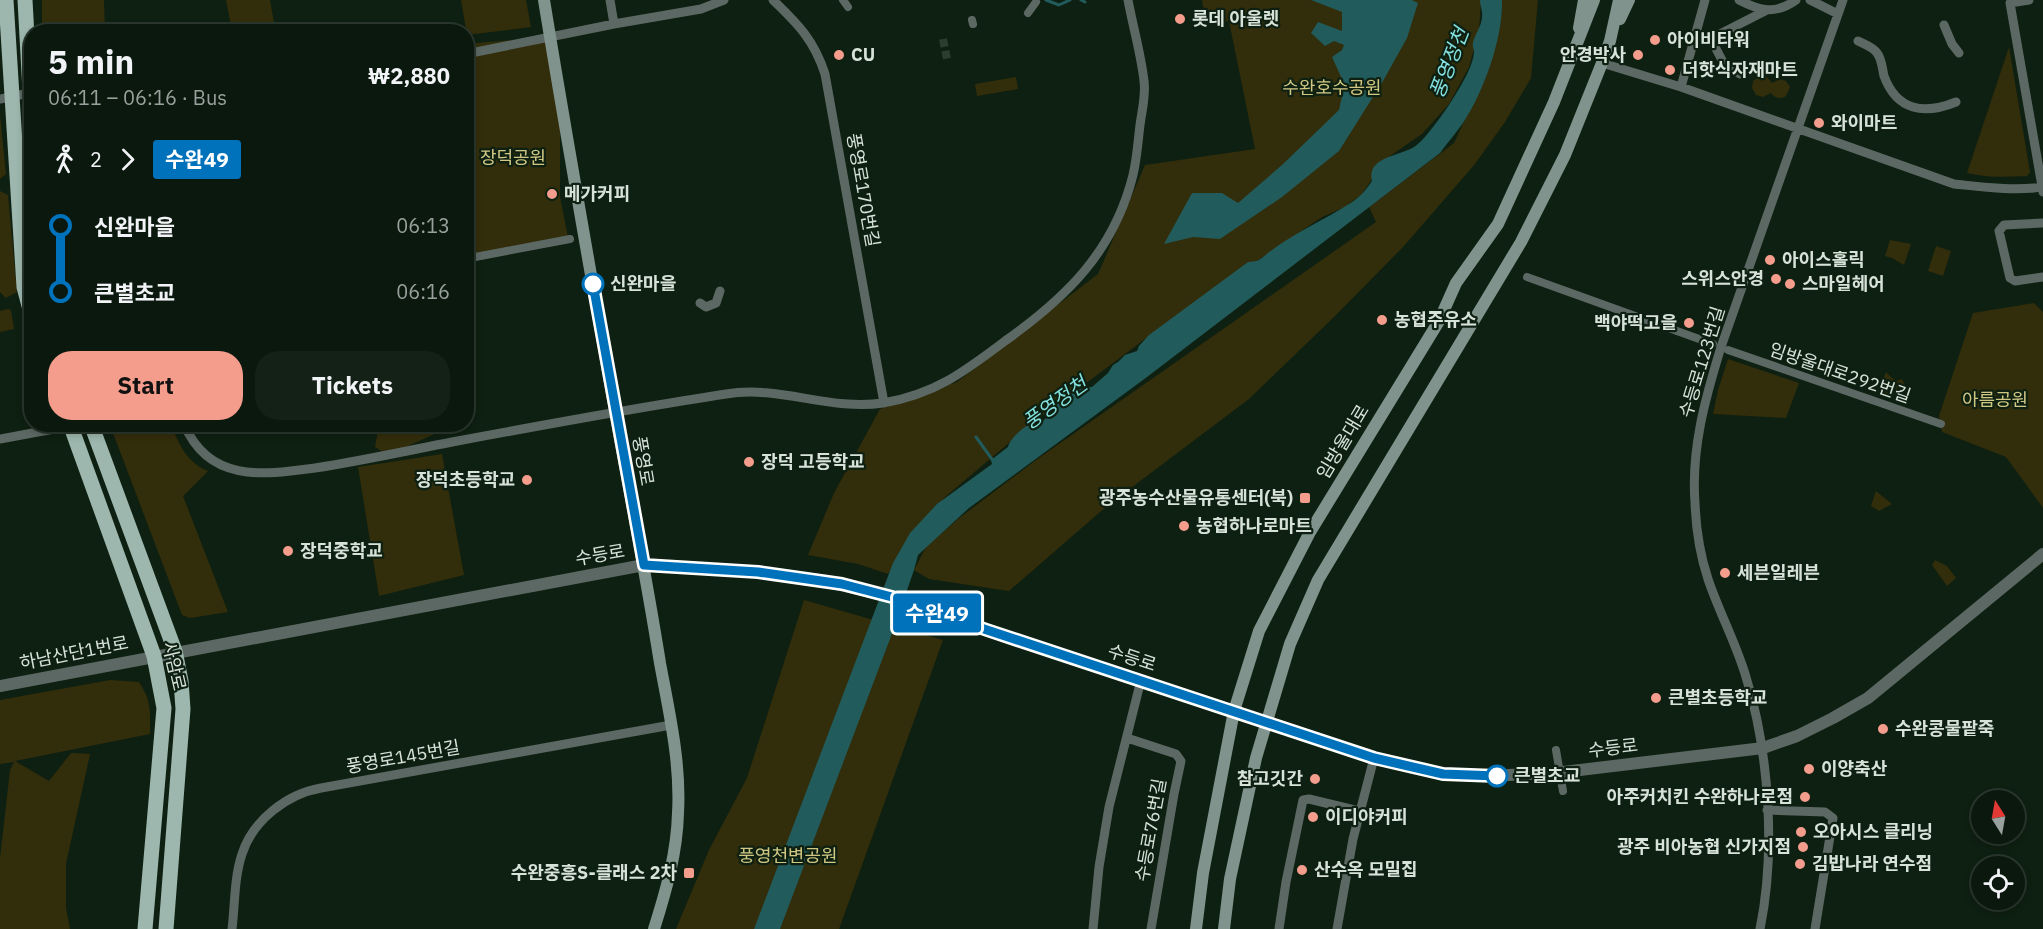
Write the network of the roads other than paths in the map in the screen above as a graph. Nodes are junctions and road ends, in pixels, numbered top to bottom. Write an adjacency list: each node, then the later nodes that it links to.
1 (6, 0): 35 (main road)
2 (25, 0): 22 (main road)
3 (544, 0): 25 (main road, 풍영로)
4 (610, 0): 23 (street)
5 (724, 0): 23 (street)
6 (772, 0): 50 (street, 풍영로170번길)
7 (1128, 0): 50 (street)
8 (1584, 0): 28 (main road)
9 (1594, 0): 28 (main road, 임방울대로)
10 (1619, 0): 26 (main road)
11 (1629, 0): 26 (main road)
12 (1705, 0): 33 (street)
13 (1739, 0): 19 (street)
14 (1796, 0): 19 (street)
15 (1810, 0): 21 (street)
16 (1843, 0): 21 (street, 수등로123번길)
17 (2029, 0): 38 (street)
18 (1038, 1): 20 (street)
19 (1765, 11): 32 (street)
20 (1028, 13)
21 (1838, 14): 37 (street, 수등로123번길)
22 (26, 24)
23 (614, 24): 25 (street)
24 (1944, 25): 30 (street)
25 (550, 37): 29 (street); 51 (main road, 풍영로)
26 (1610, 41): 31 (main road)
27 (1858, 41): 36 (street)
28 (1579, 42): 64 (main road, 임방울대로)
29 (474, 52)
30 (1959, 53)
31 (1602, 63): 33 (street); 65 (main road)
32 (1740, 74)
33 (1681, 87): 37 (street)
34 (24, 94): 35 (street)
35 (6, 98): 45 (main road)
36 (1956, 102)
37 (1797, 128): 39 (street); 68 (street, 수등로123번길)
38 (2040, 151): 39 (street)
39 (2043, 189)
40 (2043, 224): 44 (street)
41 (570, 239): 42 (street)
42 (474, 257)
43 (1527, 277): 48 (street)
44 (2043, 277)
45 (24, 287)
46 (720, 291): 47 (street)
47 (700, 303)
48 (1713, 344)
49 (1728, 350): 52 (street, 임방울대로292번길)
50 (884, 402): 51 (street)
51 (615, 411): 56 (street); 59 (main road, 풍영로)
52 (1941, 424)
53 (37, 432): 57 (street)
54 (73, 432): 61 (main road, 사암로)
55 (94, 432): 60 (main road, 사암로)
56 (189, 432)
57 (0, 440)
58 (2043, 554): 68 (street, 수등로)
59 (644, 565): 60 (street, 수등로); 62 (street, 수등로); 66 (main road, 풍영로)
60 (175, 651): 61 (street, 수등로); 75 (main road, 사암로)
61 (154, 656): 63 (street, 하남산단1번로); 74 (main road, 사암로)
62 (1141, 680): 64 (street, 수등로); 67 (street)
63 (0, 686)
64 (1234, 711): 65 (street, 수등로); 80 (main road, 임방울대로)
65 (1265, 721): 70 (street, 수등로); 81 (main road)
66 (671, 725): 76 (street, 풍영로145번길); 77 (main road, 풍영로)
67 (1127, 738): 78 (street); 79 (street, 수등로76번길)
68 (1763, 748): 70 (street, 수등로); 72 (street, 수등로123번길)
69 (1556, 750): 71 (street, bridge)
70 (1374, 758): 73 (street)
71 (1563, 791)
72 (1767, 810): 84 (street, 수등로123번길); 85 (street)
73 (1359, 811): 82 (street); 83 (street)
74 (145, 929)
75 (166, 929)
76 (232, 929)
77 (654, 929)
78 (1093, 929)
79 (1151, 929)
80 (1196, 929)
81 (1224, 929)
82 (1279, 929)
83 (1337, 929)
84 (1760, 929)
85 (1815, 929)

